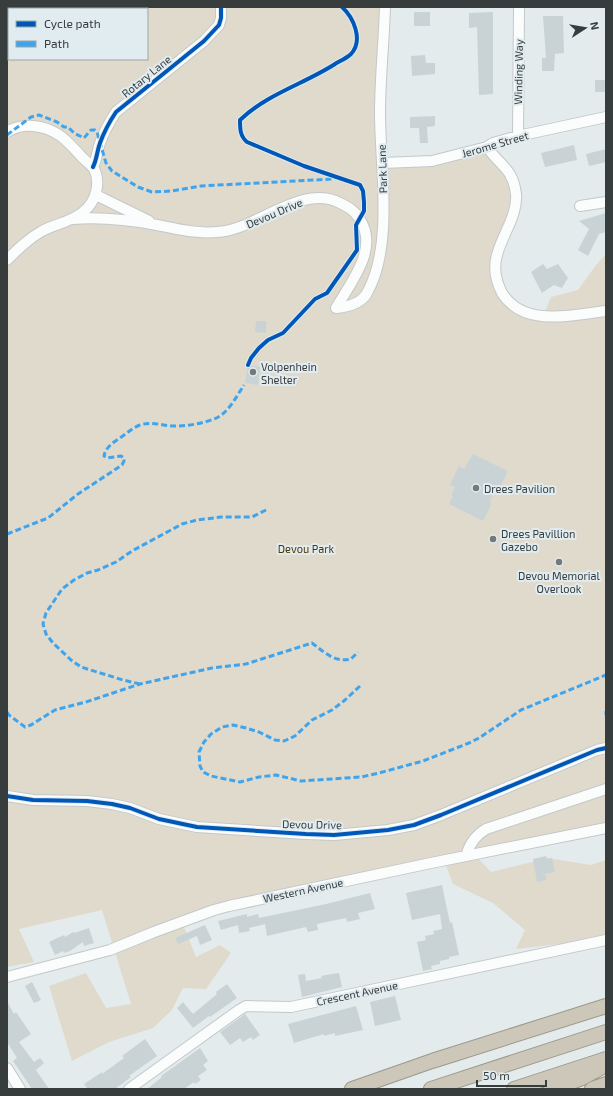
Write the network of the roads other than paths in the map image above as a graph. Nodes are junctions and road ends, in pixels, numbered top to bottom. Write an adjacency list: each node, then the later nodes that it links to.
1 (221, 7): 9 (street, Rotary Lane)
2 (384, 7): 8 (street, Park Lane)
3 (519, 7): 6 (street, Winding Way)
4 (606, 117): 6 (street, Jerome Street)
5 (7, 132): 9 (street)
6 (518, 136): 7 (street, Jerome Street)
7 (487, 147): 8 (street, Jerome Street); 17 (street)
8 (382, 163): 16 (street, Park Lane)
9 (93, 167): 10 (street)
10 (96, 195): 13 (street, Devou Drive); 14 (street, Devou Drive)
11 (606, 202): 12 (street)
12 (580, 206)
13 (73, 219): 14 (street, Devou Drive); 15 (street, Devou Drive)
14 (156, 225): 16 (street, Devou Drive)
15 (7, 260)
16 (336, 308)
17 (606, 311)
18 (606, 748): 20 (street, Devou Drive)
19 (606, 789): 22 (street)
20 (7, 796)
21 (606, 828): 22 (street, Western Avenue)
22 (466, 856): 24 (street, Western Avenue)
23 (606, 940): 32 (street, Crescent Avenue)
24 (7, 977)
25 (606, 1006): 33 (highway)
26 (606, 1032): 34 (highway)
27 (606, 1059): 35 (highway)
28 (606, 1065): 36 (highway)
29 (7, 1068): 31 (street)
30 (606, 1084): 37 (highway)
31 (20, 1089)
32 (129, 1089)
33 (352, 1089)
34 (431, 1089)
35 (514, 1089)
36 (551, 1089)
37 (592, 1089)

